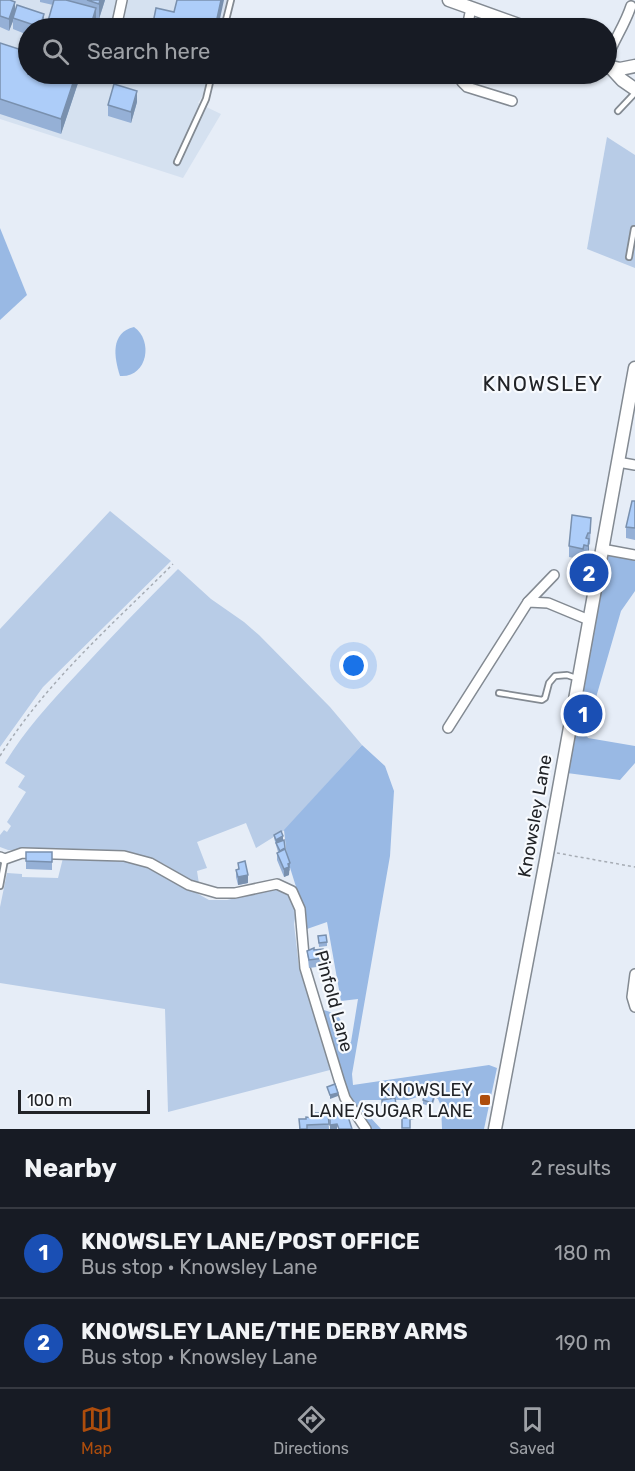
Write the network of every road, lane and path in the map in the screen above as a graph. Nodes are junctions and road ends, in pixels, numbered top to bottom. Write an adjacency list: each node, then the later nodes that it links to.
1 (122, 0): 6 (street)
2 (231, 0): 7 (lane)
3 (449, 0): 4 (main road)
4 (471, 8): 8 (street); 9 (main road)
5 (632, 12): 10 (street)
6 (118, 18)
7 (226, 18)
8 (468, 18)
9 (499, 18)
10 (617, 36)
11 (617, 65): 12 (main road)
12 (635, 66)
13 (617, 74): 16 (main road)
14 (210, 84): 19 (lane)
15 (464, 84): 17 (street)
16 (635, 91): 18 (lane)
17 (512, 102)
18 (618, 111)
19 (177, 162)
20 (635, 222): 21 (lane)
21 (634, 229): 22 (lane)
22 (629, 257)
23 (635, 368): 24 (main road, Knowsley Lane)
24 (618, 462): 25 (street); 26 (main road, Knowsley Lane)
25 (635, 465)
26 (602, 549): 27 (street); 31 (main road, Knowsley Lane)
27 (635, 555)
28 (173, 564): 35 (path)
29 (554, 575): 30 (street)
30 (528, 602): 31 (street); 34 (street)
31 (589, 620): 32 (main road, Knowsley Lane)
32 (579, 679): 33 (lane); 36 (main road, Knowsley Lane)
33 (500, 693)
34 (448, 728)
35 (0, 756)
36 (548, 852): 38 (path); 43 (main road, Knowsley Lane)
37 (3, 858): 39 (lane); 42 (street, Pinfold Lane)
38 (635, 867)
39 (0, 886)
40 (635, 974): 41 (street)
41 (635, 1007)
42 (366, 1129)
43 (495, 1129)

